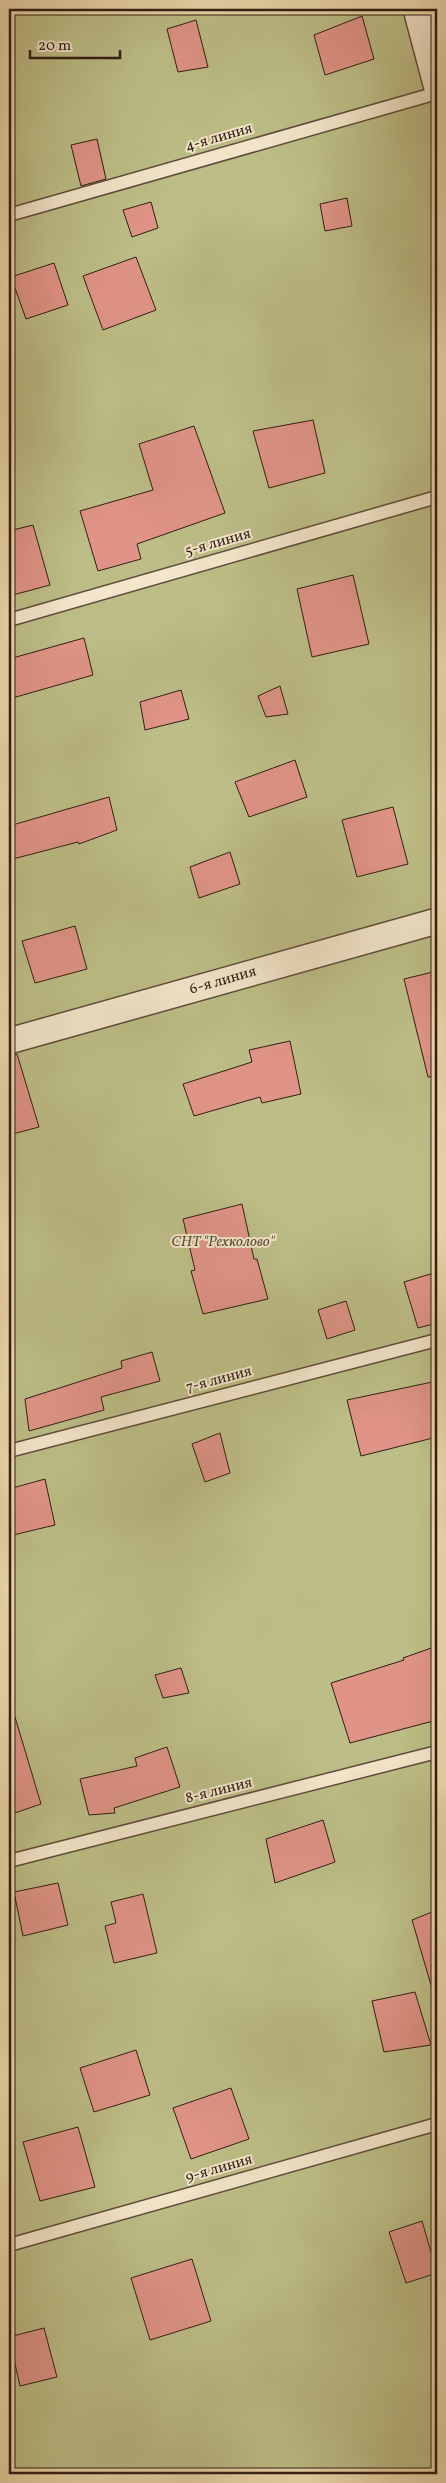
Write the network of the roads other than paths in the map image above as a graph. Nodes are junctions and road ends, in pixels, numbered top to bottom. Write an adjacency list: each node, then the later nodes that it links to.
1 (416, 9): 2 (street)
2 (437, 88)
3 (437, 93): 4 (lane, 4-я линия)
4 (9, 215)
5 (437, 497): 6 (lane, 5-я линия)
6 (9, 620)
7 (437, 921): 8 (street, 6-я линия)
8 (9, 1041)
9 (437, 1340): 10 (lane, 7-я линия)
10 (9, 1451)
11 (437, 1752): 12 (lane, 8-я линия)
12 (9, 1861)
13 (437, 2124): 14 (lane, 9-я линия)
14 (9, 2245)

